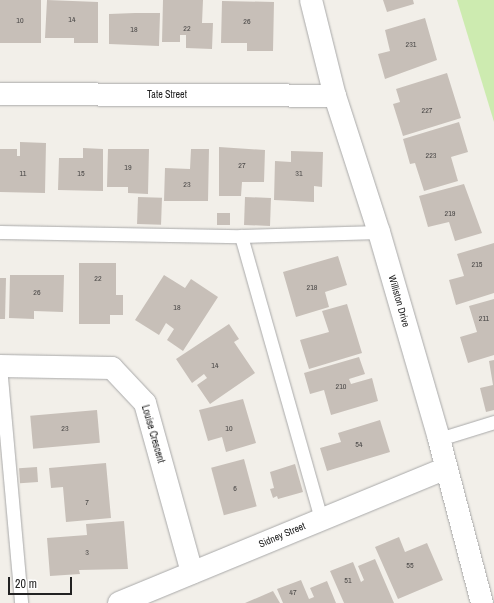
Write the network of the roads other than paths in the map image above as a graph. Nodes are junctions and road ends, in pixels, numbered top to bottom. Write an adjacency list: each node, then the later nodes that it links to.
1 (311, 0): 3 (street, Williston Drive)
2 (0, 94): 3 (street, Tate Street)
3 (335, 96): 5 (street, Williston Drive)
4 (0, 232): 6 (lane)
5 (379, 232): 6 (lane); 9 (street, Williston Drive)
6 (241, 236): 11 (lane)
7 (0, 366): 12 (street, Louise Crescent); 13 (lane)
8 (494, 422): 9 (lane)
9 (439, 439): 10 (street, Williston Drive)
10 (446, 468): 11 (street, Sidney Street); 15 (street, Williston Drive)
11 (321, 518): 12 (street, Sidney Street)
12 (192, 573): 14 (street, Sidney Street)
13 (21, 603)
14 (120, 603)
15 (482, 603)

